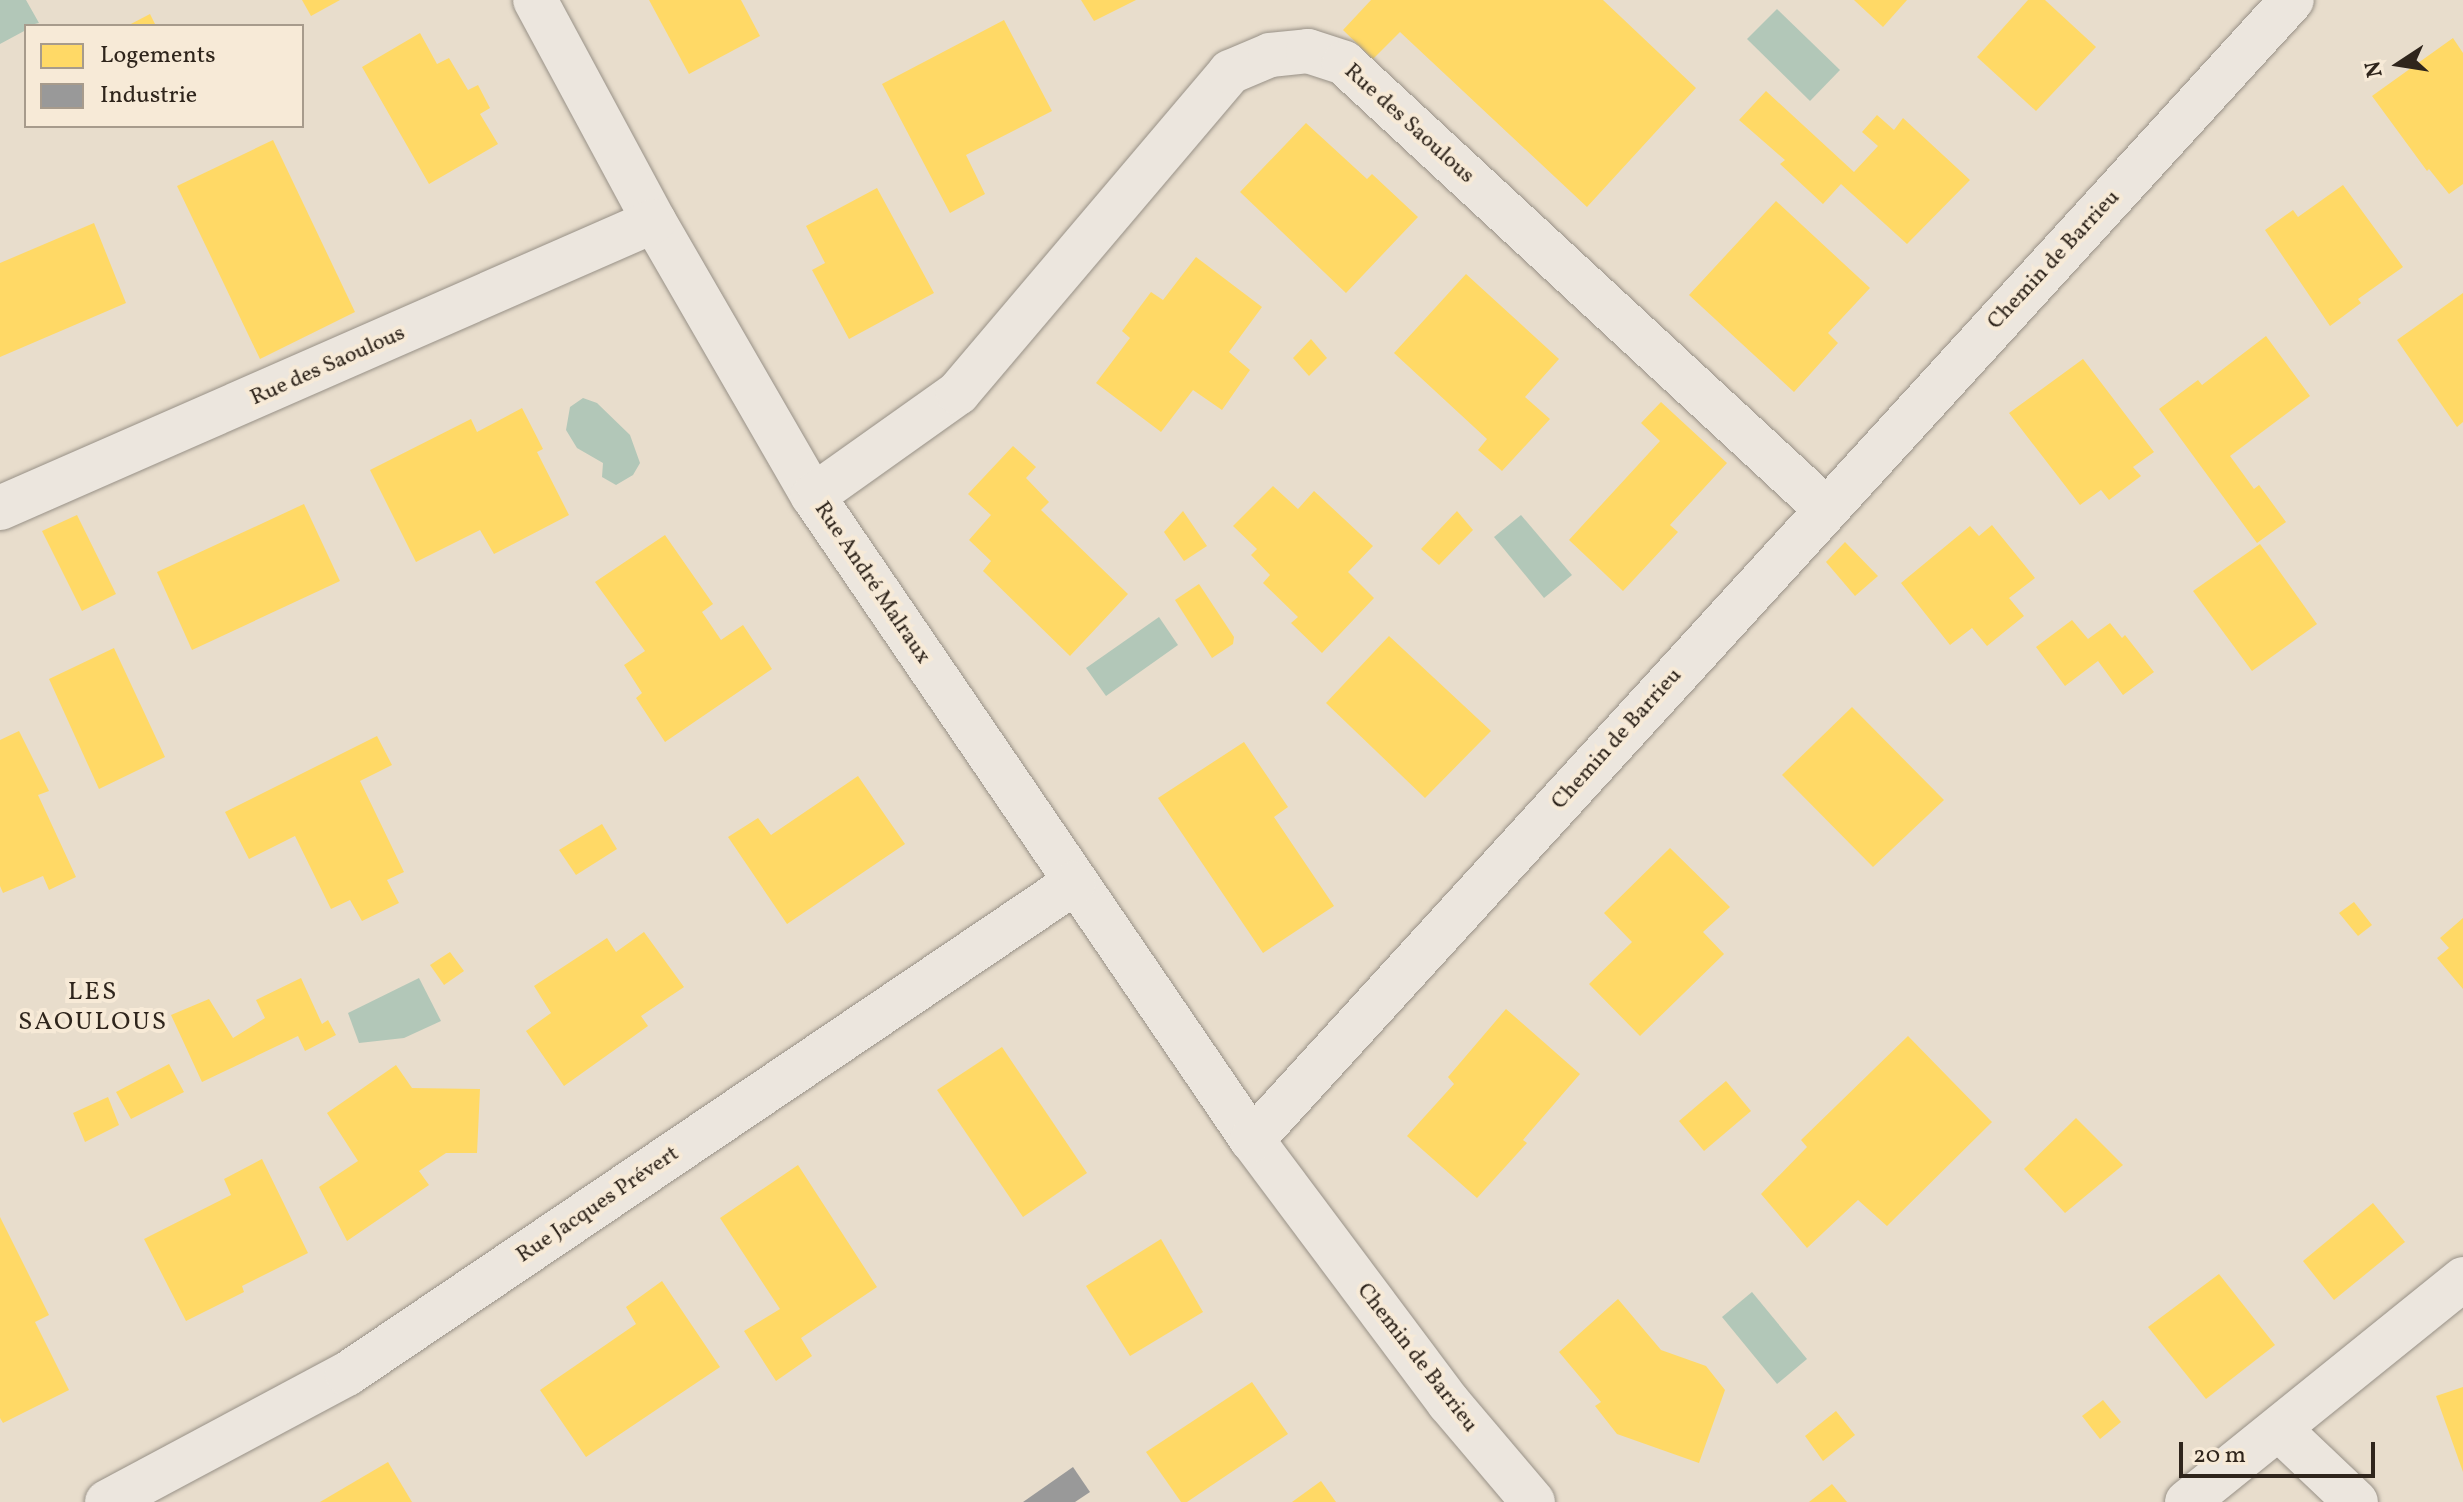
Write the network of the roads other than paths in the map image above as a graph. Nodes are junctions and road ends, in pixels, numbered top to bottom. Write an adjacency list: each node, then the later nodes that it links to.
1 (535, 0): 3 (street, Rue André Malraux)
2 (2292, 0): 6 (street, Chemin de Barrieu)
3 (654, 221): 4 (street, Rue André Malraux); 5 (street, Rue des Saoulous)
4 (813, 496): 6 (street, Rue des Saoulous); 7 (street, Rue André Malraux)
5 (0, 508)
6 (1826, 509): 8 (street, Chemin de Barrieu)
7 (1074, 883): 8 (street, Rue André Malraux); 11 (street, Rue Jacques Prévert)
8 (1252, 1140): 12 (street, Chemin de Barrieu)
9 (2463, 1279): 10 (street)
10 (2279, 1429): 13 (street); 14 (street)
11 (107, 1502)
12 (1533, 1502)
13 (2187, 1502)
14 (2356, 1502)

